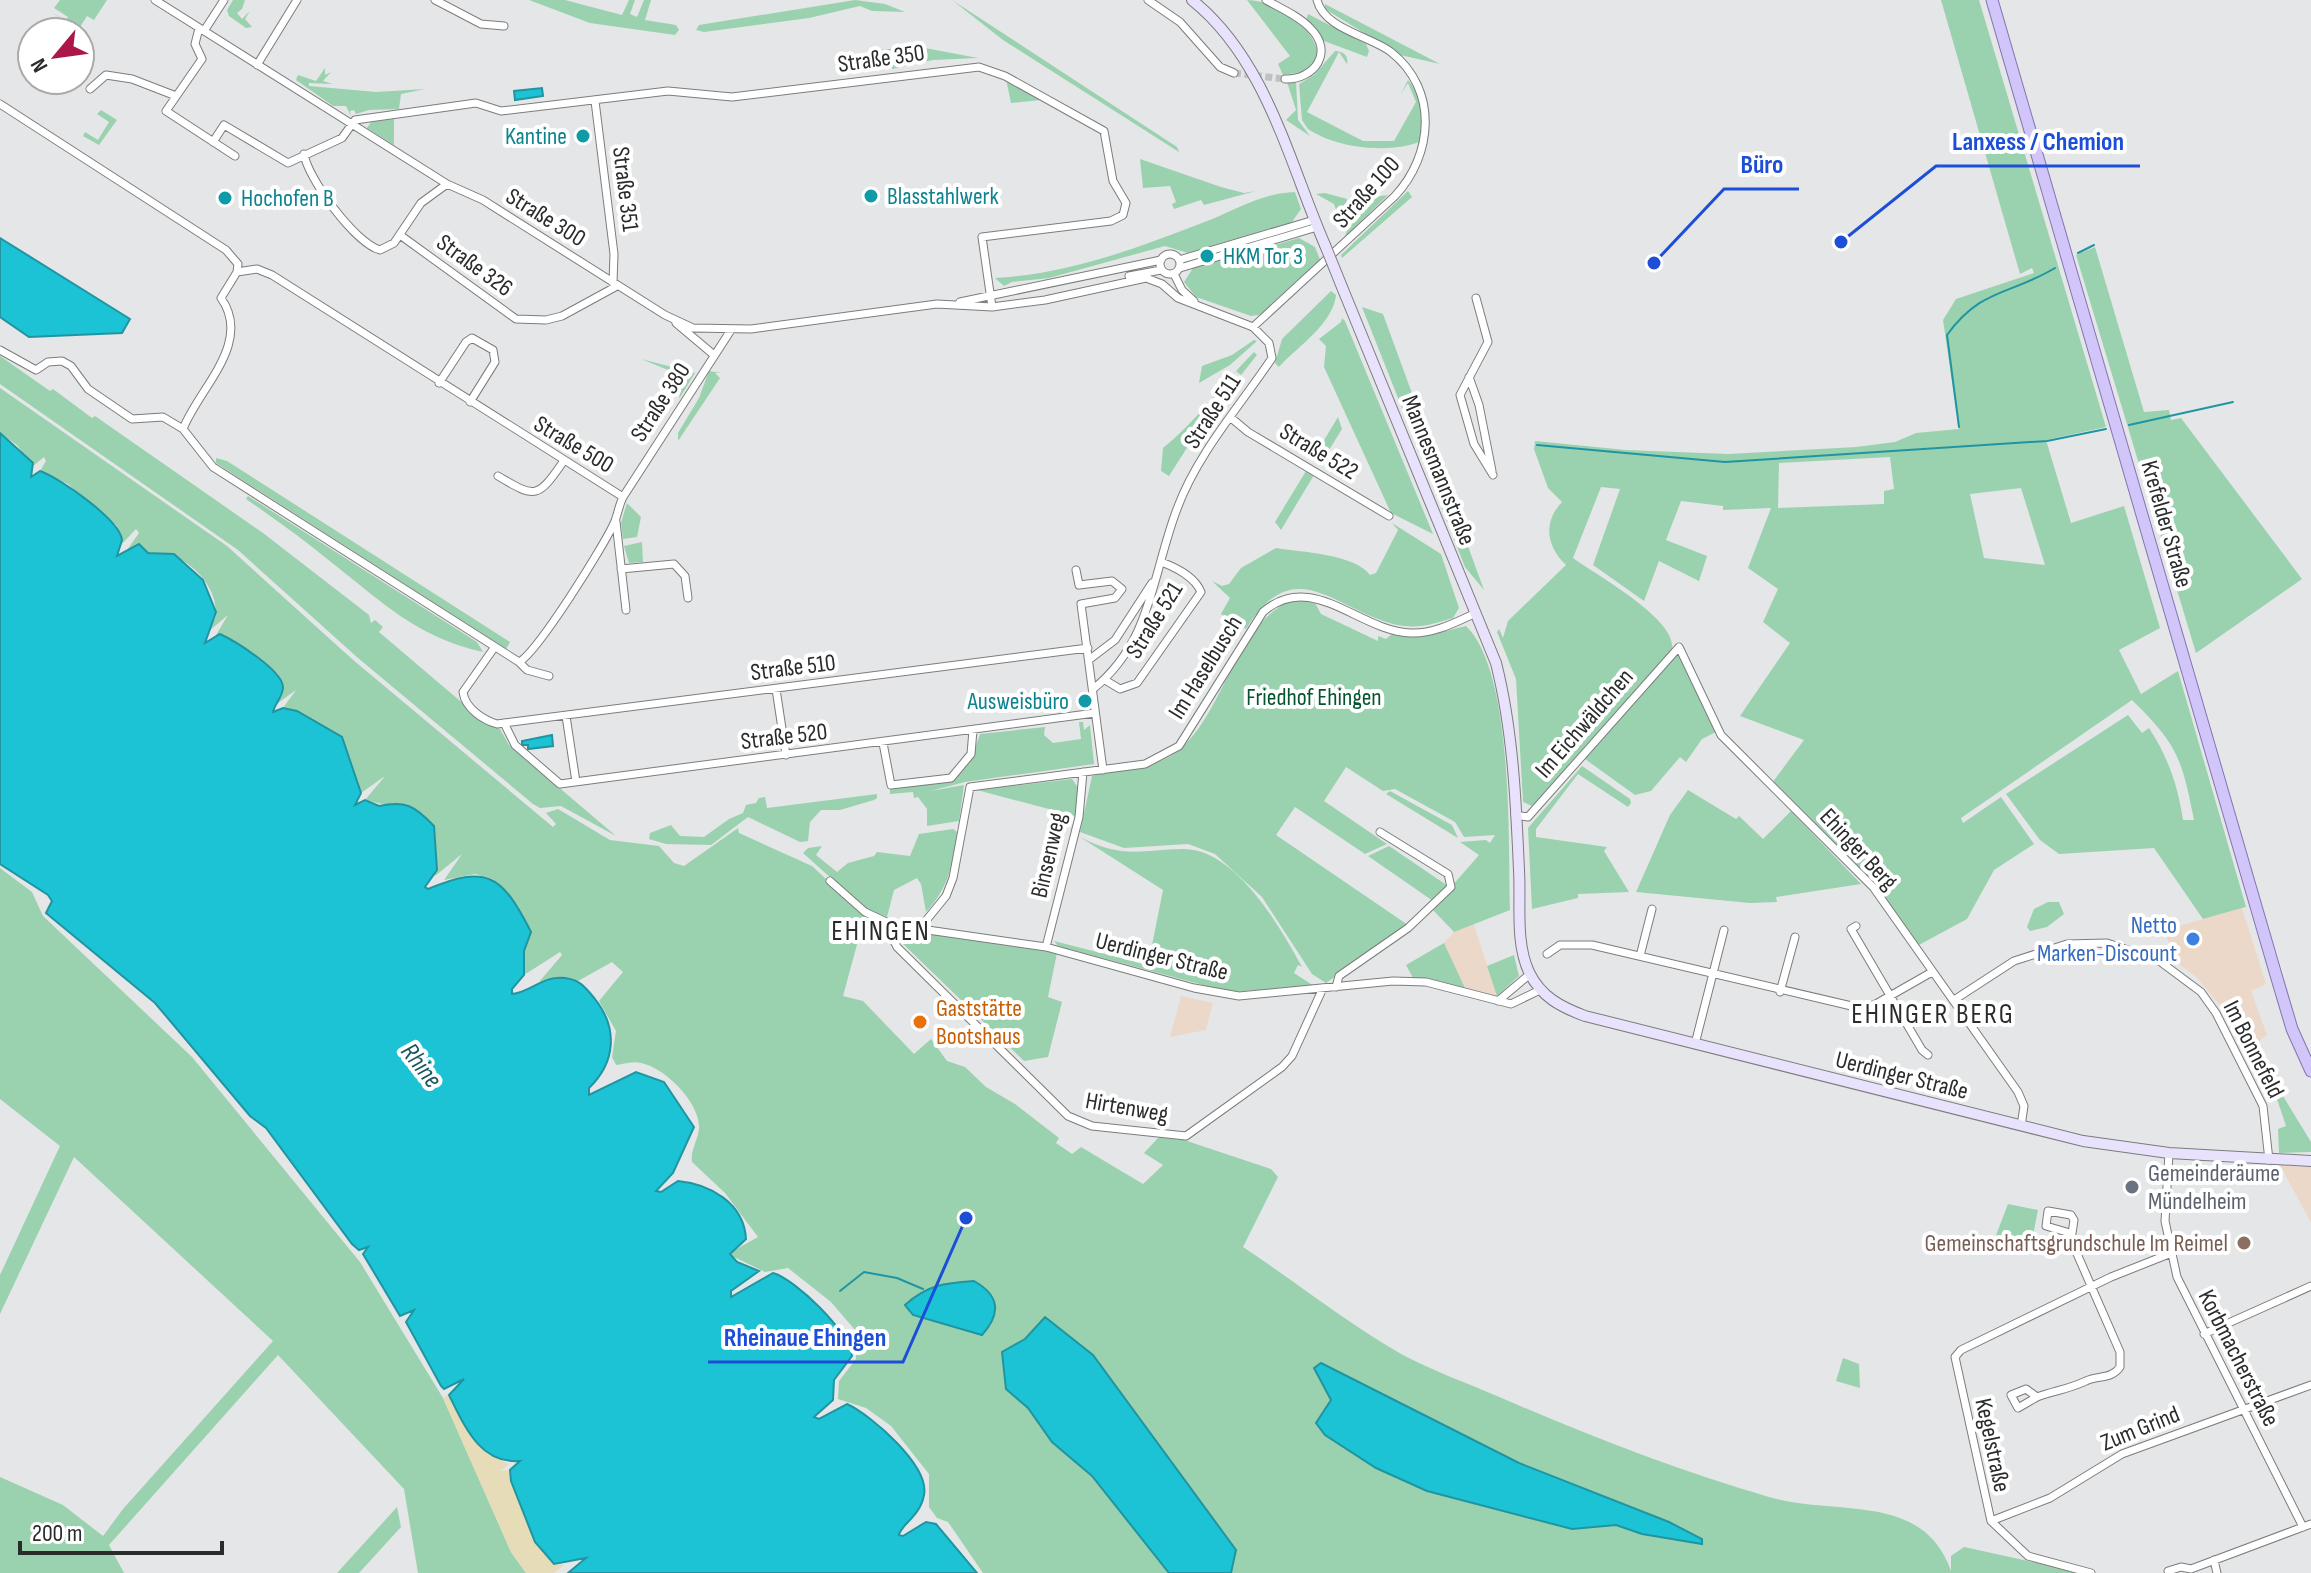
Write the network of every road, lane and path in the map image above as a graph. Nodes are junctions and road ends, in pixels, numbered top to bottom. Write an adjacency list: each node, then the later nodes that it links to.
1 (155, 0): 12 (street, Straße 300)
2 (224, 0): 12 (street)
3 (297, 0): 13 (street)
4 (435, 0): 11 (street)
5 (1148, 0): 14 (street)
6 (1192, 0): 25 (main road, Mannesmannstraße)
7 (1266, 0): 15 (street)
8 (1317, 0): 39 (street, Straße 100)
9 (1992, 0): 102 (main road, Krefelder Straße)
10 (1999, 0): 102 (main road, Krefelder Straße)
11 (504, 26)
12 (201, 30): 13 (street, Straße 300); 17 (street)
13 (257, 65): 20 (street, Straße 300)
14 (1234, 73)
15 (1285, 79)
16 (96, 84): 17 (street)
17 (176, 96): 21 (street)
18 (595, 101): 20 (street, Straße 350); 31 (street, Straße 351); 32 (street, Straße 350)
19 (0, 104): 30 (street)
20 (351, 123): 22 (street); 24 (street, Straße 300)
21 (213, 142): 22 (street); 23 (street)
22 (304, 154): 26 (street)
23 (235, 156)
24 (447, 184): 26 (street); 31 (street, Straße 300)
25 (1316, 224): 28 (street, Straße 300); 59 (main road, Mannesmannstraße, bridge)
26 (400, 235): 31 (street, Straße 326)
27 (1161, 260): 28 (street, Straße 300); 29 (street); 32 (street, Straße 300)
28 (1177, 267): 29 (street); 36 (street)
29 (1161, 270): 33 (street)
30 (237, 272): 44 (street, Straße 500); 47 (street)
31 (615, 284): 38 (street, Straße 300)
32 (991, 295): 35 (street, Straße 300); 37 (street, Straße 350)
33 (1070, 296): 36 (street, Straße 300); 37 (street, Straße 300)
34 (1476, 298): 43 (street)
35 (954, 304): 37 (street, Straße 300); 40 (street, Straße 300)
36 (1199, 305): 39 (street)
37 (992, 307)
38 (671, 319): 40 (street, Straße 300); 42 (street)
39 (1253, 327): 46 (street, Straße 511)
40 (731, 330): 42 (street, Straße 380)
41 (0, 350): 47 (street)
42 (714, 355): 50 (street, Straße 380)
43 (1469, 377): 43 (street)
44 (439, 383): 45 (street, Straße 500); 45 (street)
45 (470, 402): 48 (street, Straße 500)
46 (1230, 417): 51 (street, Straße 522); 53 (street, Straße 511)
47 (183, 429): 61 (street)
48 (563, 462): 49 (street); 50 (street, Straße 500)
49 (498, 476)
50 (623, 497): 52 (street, Straße 500)
51 (1389, 516)
52 (616, 520): 54 (street); 64 (street, Straße 500)
53 (1161, 562): 56 (street, Straße 511); 66 (street, Straße 521)
54 (621, 569): 57 (street); 58 (street)
55 (1076, 570): 62 (street)
56 (1155, 578): 63 (street, Straße 511); 66 (street, Straße 511)
57 (688, 598)
58 (626, 610)
59 (1476, 613): 75 (street, Im Haselbusch); 78 (main road, Mannesmannstraße)
60 (1679, 647): 78 (street, Im Eichwäldchen); 90 (street, Ehinger Berg)
61 (494, 648): 64 (street); 71 (street)
62 (1088, 648): 63 (street); 67 (street, Straße 510)
63 (1090, 659): 68 (street)
64 (519, 662): 65 (street)
65 (549, 676)
66 (1105, 680): 68 (street, Straße 511)
67 (776, 689): 70 (street, Straße 510); 74 (street)
68 (1093, 689): 69 (street)
69 (1095, 713): 72 (street, Straße 520); 75 (street)
70 (566, 716): 71 (street, Straße 510); 77 (street)
71 (504, 723): 77 (street, Straße 520)
72 (973, 730): 73 (street, Straße 520); 73 (street)
73 (883, 743): 74 (street, Straße 520)
74 (786, 755): 77 (street, Straße 520)
75 (1103, 770): 76 (street, Im Haselbusch)
76 (1083, 772): 84 (street, Im Haselbusch); 87 (street, Binsenweg)
77 (576, 782)
78 (1515, 815): 91 (main road, Mannesmannstraße)
79 (1380, 832): 93 (street)
80 (830, 881): 82 (street, Uerdinger Straße)
81 (1652, 909): 89 (street)
82 (893, 925): 84 (street, Uerdinger Straße); 94 (street, Hirtenweg)
83 (1856, 926): 97 (street)
84 (920, 928): 87 (street, Uerdinger Straße)
85 (1724, 930): 92 (street)
86 (1795, 937): 96 (street)
87 (1046, 947): 94 (street, Uerdinger Straße)
88 (1547, 954): 89 (street)
89 (1640, 956): 92 (street)
90 (1932, 972): 97 (street); 98 (street, Ehinger Berg)
91 (1530, 974): 95 (main road, Mannesmannstraße); 99 (street)
92 (1712, 974): 96 (street); 100 (street)
93 (1336, 987): 94 (street, Uerdinger Straße); 99 (street, Uerdinger Straße)
94 (1323, 988)
95 (1540, 990): 99 (street, Uerdinger Straße); 100 (main road, Uerdinger Straße)
96 (1780, 992): 97 (street)
97 (1890, 996): 101 (street)
98 (1954, 1000): 104 (street, Ehinger Berg); 106 (street, Im Bonnefeld)
99 (1498, 1001)
100 (1695, 1044): 104 (main road, Uerdinger Straße)
101 (1928, 1055)
102 (2306, 1057): 103 (main road, Krefelder Straße)
103 (2311, 1071)
104 (2021, 1126): 105 (main road, Uerdinger Straße)
105 (2169, 1153): 106 (main road, Uerdinger Straße); 109 (street, Korbmacherstraße)
106 (2269, 1160): 107 (main road, Uerdinger Straße)
107 (2311, 1161)
108 (2070, 1233): 110 (street)
109 (2169, 1254): 110 (street); 112 (street, Korbmacherstraße)
110 (2092, 1286): 114 (street); 116 (street, Kegelstraße)
111 (2311, 1286): 112 (street)
112 (2204, 1334): 115 (street, Korbmacherstraße)
113 (2311, 1385): 115 (street, Zum Grind)
114 (2037, 1397)
115 (2243, 1410): 116 (street, Zum Grind); 117 (street, Korbmacherstraße)
116 (1991, 1521): 120 (street, Kegelstraße)
117 (2307, 1525): 118 (street)
118 (2214, 1560): 119 (street); 121 (street)
119 (2168, 1571)
120 (2091, 1573)
121 (2217, 1573)

